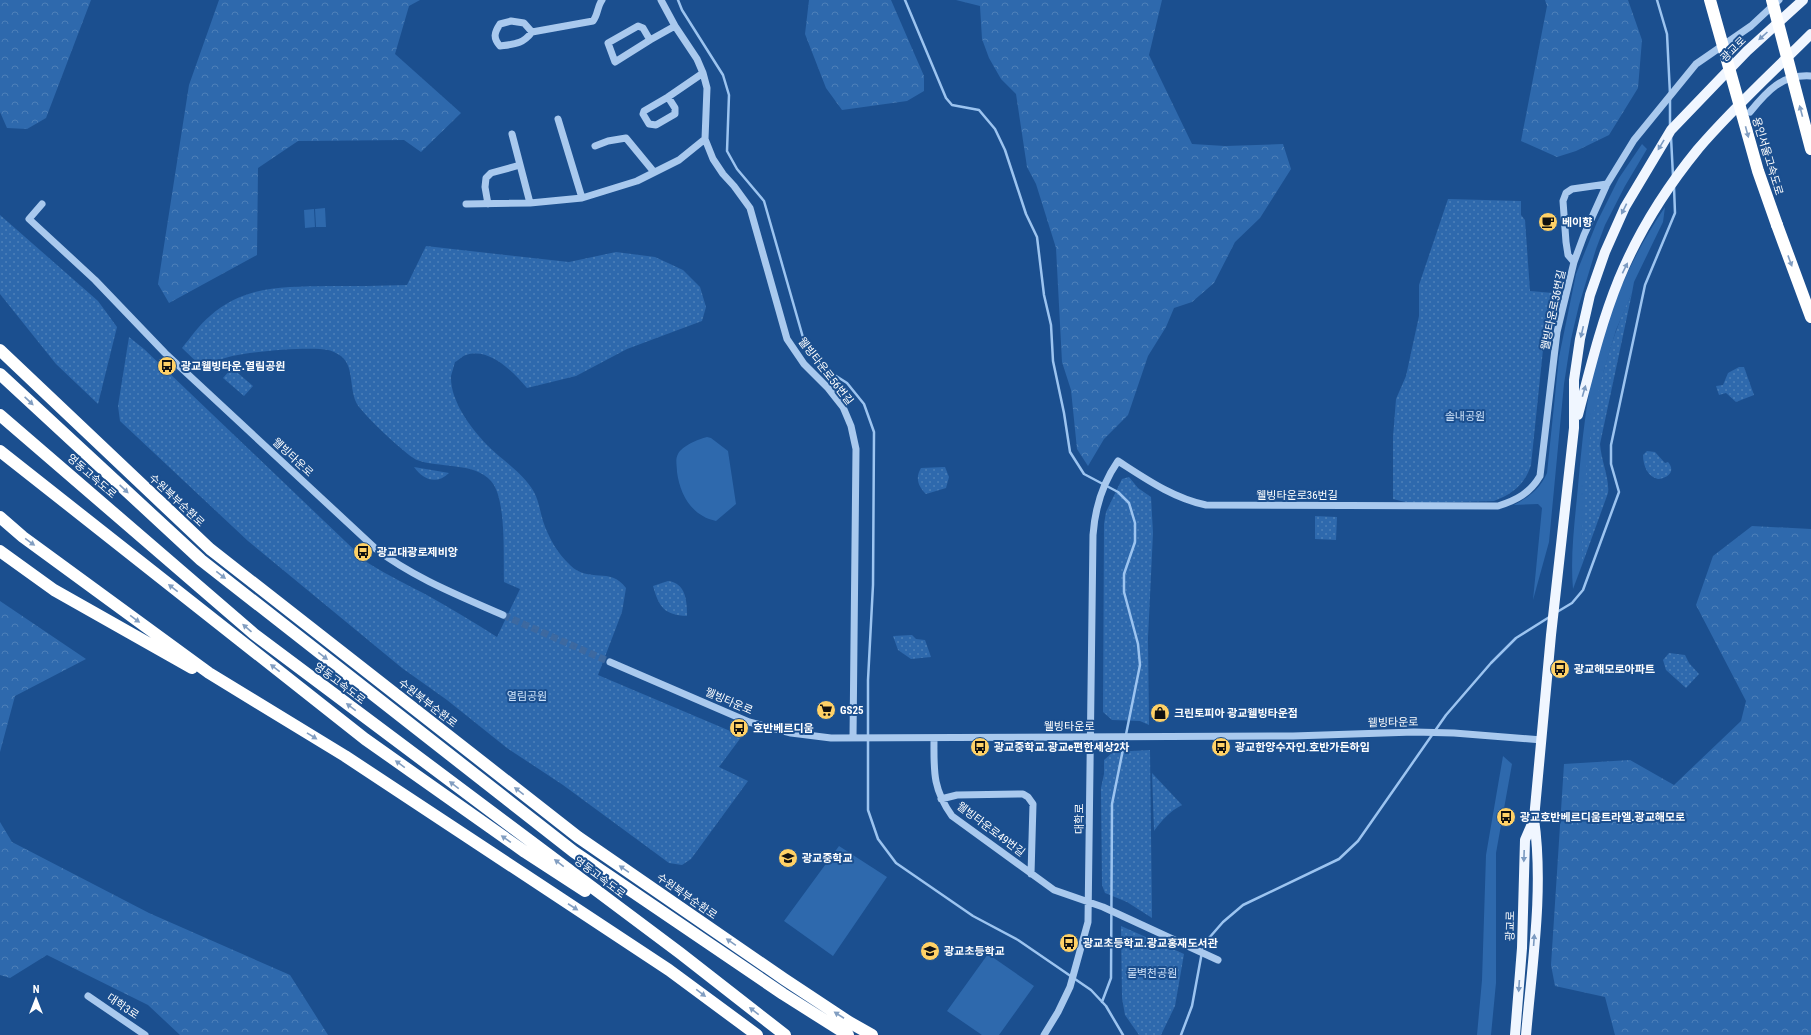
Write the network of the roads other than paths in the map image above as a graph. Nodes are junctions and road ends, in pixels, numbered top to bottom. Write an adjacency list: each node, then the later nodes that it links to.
1 (602, 0): 8 (street)
2 (661, 0): 7 (street, 웰빙타운로56번길)
3 (1710, 0): 29 (highway, 용인서울고속도로, one-way to 29, bridge)
4 (1772, 0): 19 (highway, one-way to 4, bridge)
5 (1779, 0): 22 (street, 웰빙타운로36번길)
6 (1802, 0): 33 (main road, 광교로, one-way to 33)
7 (675, 26): 10 (street); 11 (street, 웰빙타운로56번길)
8 (532, 32): 8 (street)
9 (1811, 34): 33 (main road, one-way to 9)
10 (650, 40): 10 (street)
11 (703, 73): 13 (street); 17 (street, 웰빙타운로56번길)
12 (1811, 76): 14 (street)
13 (668, 97): 13 (street)
14 (1750, 112)
15 (558, 119): 23 (street)
16 (512, 134): 20 (street)
17 (705, 139): 21 (street); 41 (street, 웰빙타운로56번길)
18 (596, 146): 21 (street)
19 (1811, 149)
20 (520, 165): 24 (street); 27 (street)
21 (654, 172): 23 (street)
22 (1607, 184): 28 (street, 웰빙타운로36번길); 28 (street, 웰빙타운로36번길)
23 (582, 198): 24 (street)
24 (530, 203): 27 (street)
25 (42, 204): 37 (street, 웰빙타운로)
26 (466, 204): 27 (street)
27 (488, 204)
28 (1574, 262): 40 (street, 웰빙타운로36번길)
29 (1811, 317)
30 (0, 350): 55 (highway, 수원북부순환로, one-way to 30)
31 (0, 374): 54 (highway, one-way to 54)
32 (0, 415): 48 (highway, 영동고속도로, one-way to 32)
33 (1574, 428): 43 (main road, 광교로)
34 (0, 451): 48 (highway, 영동고속도로, one-way to 34)
35 (0, 517): 39 (highway, one-way to 39)
36 (0, 552): 39 (highway)
37 (503, 615)
38 (610, 662): 41 (street, 웰빙타운로)
39 (279, 716): 52 (highway, one-way to 52)
40 (1091, 737): 42 (street, 웰빙타운로); 43 (street, 웰빙타운로); 47 (street, 대학로)
41 (853, 738): 42 (street, 웰빙타운로)
42 (934, 738): 44 (street, 웰빙타운로49번길)
43 (1542, 740): 45 (main road, 광교로)
44 (941, 799): 46 (street, 웰빙타운로49번길); 46 (street, 웰빙타운로49번길)
45 (1534, 819): 57 (main road, 광교로, one-way to 57); 58 (main road, 광교로, one-way to 45)
46 (1031, 874): 47 (street, 웰빙타운로49번길)
47 (1090, 902): 49 (street); 56 (street, 대학로)
48 (680, 953): 53 (highway, 영동고속도로, one-way to 48)
49 (1218, 960)
50 (88, 996): 51 (street, 대학3로)
51 (145, 1035)
52 (757, 1035)
53 (785, 1035)
54 (848, 1035)
55 (872, 1035)
56 (1044, 1035)
57 (1515, 1035)
58 (1526, 1035)

